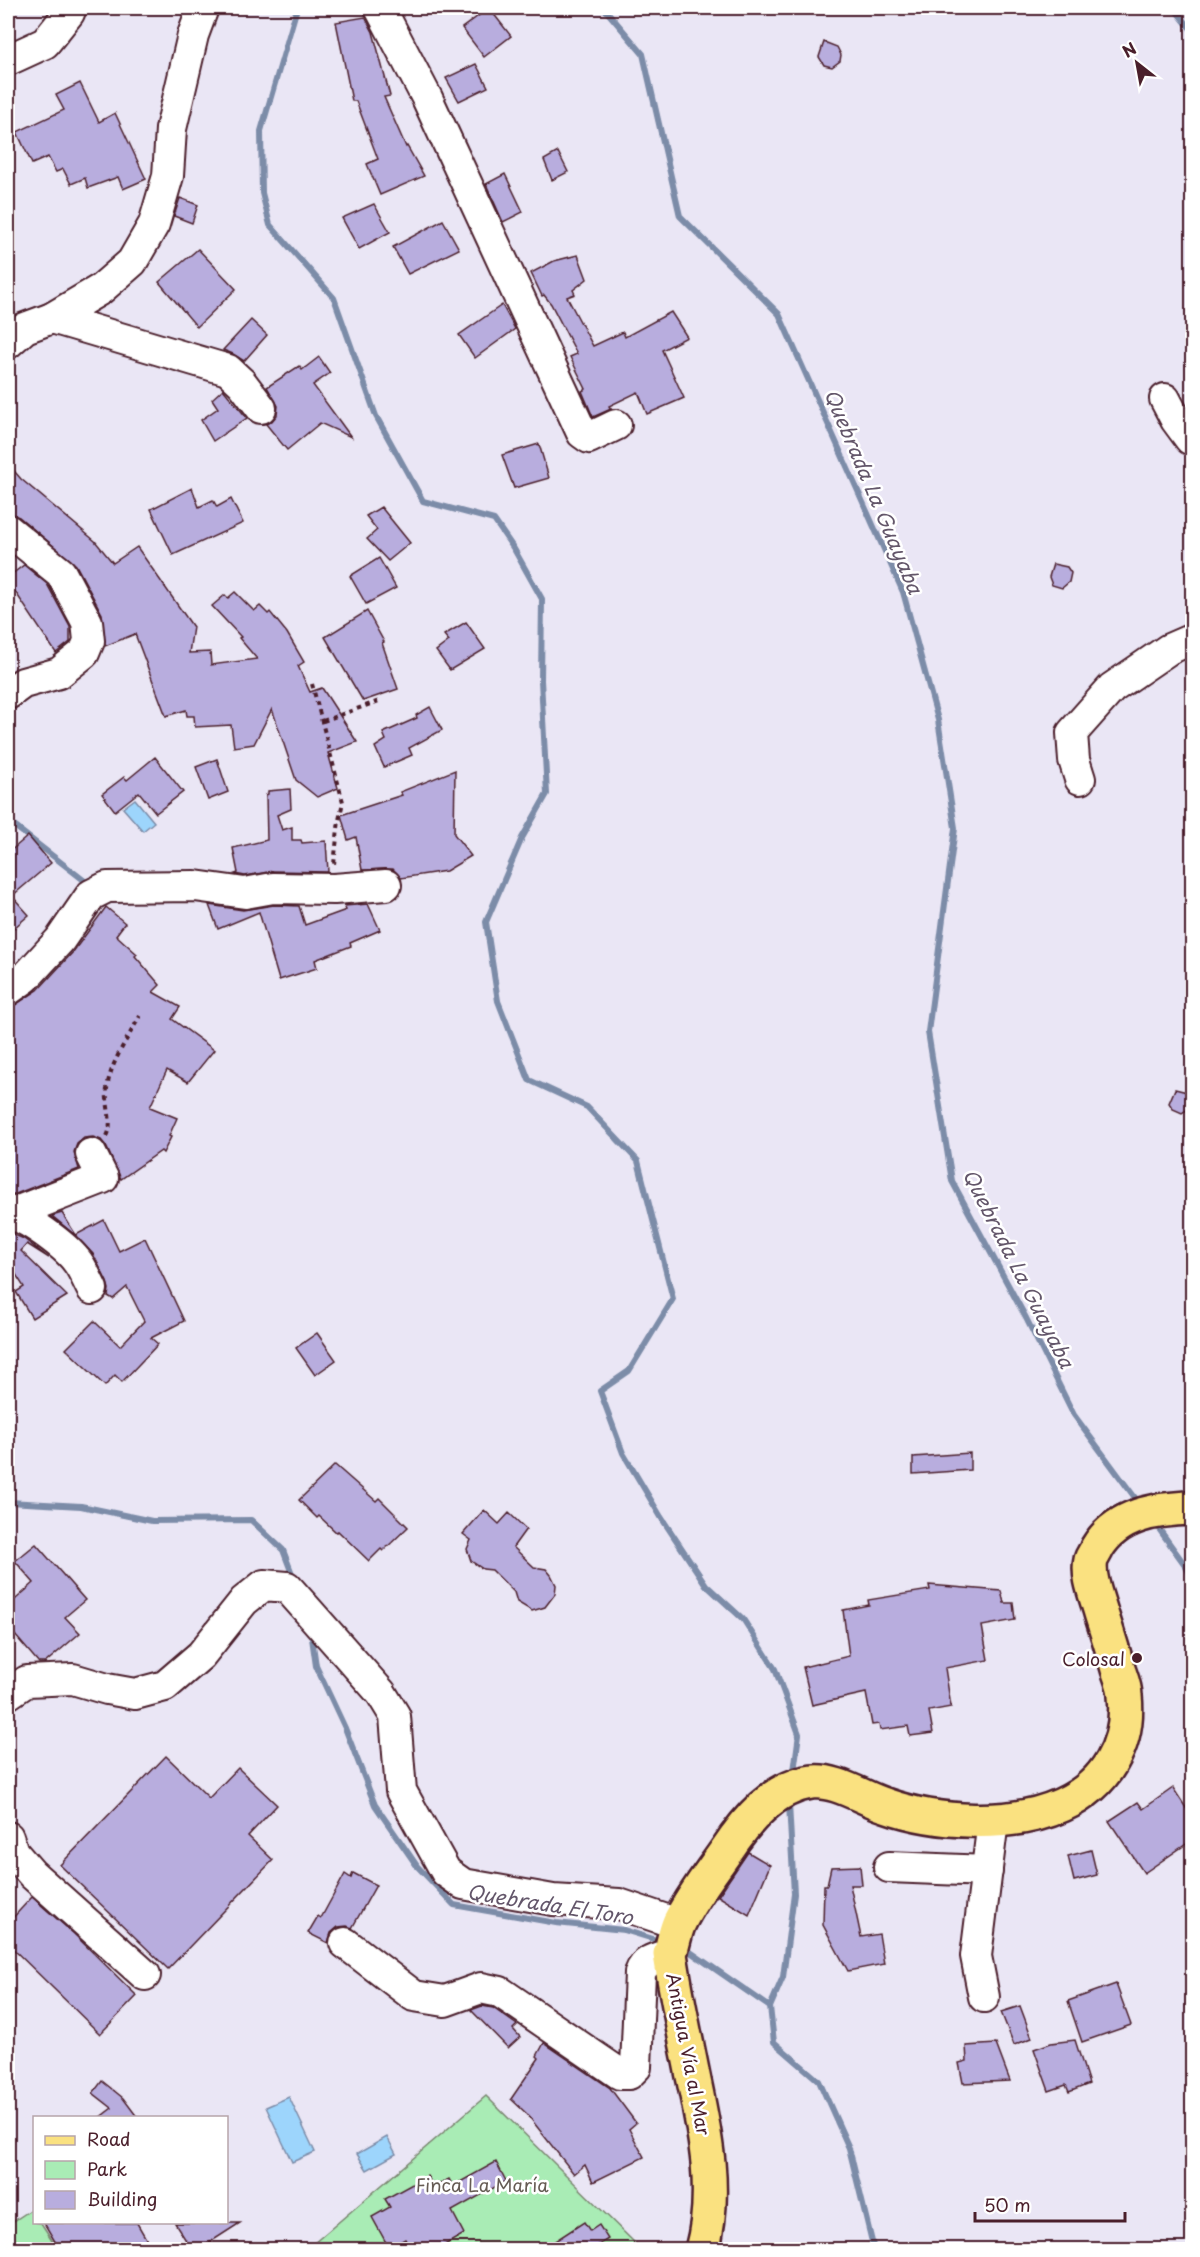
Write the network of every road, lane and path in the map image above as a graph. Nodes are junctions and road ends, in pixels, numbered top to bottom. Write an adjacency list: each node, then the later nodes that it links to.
1 (71, 8): 5 (street)
2 (202, 8): 7 (street)
3 (380, 8): 11 (street)
4 (8, 42): 5 (street)
5 (45, 43): 6 (street)
6 (8, 60)
7 (52, 318): 8 (street); 10 (street)
8 (8, 343)
9 (1165, 399): 12 (street)
10 (261, 408)
11 (616, 425)
12 (1192, 439)
13 (8, 530): 16 (street)
14 (1192, 639): 19 (street)
15 (312, 684): 18 (path)
16 (8, 694)
17 (382, 700): 18 (path)
18 (323, 721): 21 (path)
19 (1080, 779)
20 (386, 885): 21 (street)
21 (334, 889): 22 (street)
22 (8, 990)
23 (140, 1016): 24 (path)
24 (91, 1154): 25 (street)
25 (9, 1214): 26 (street)
26 (92, 1289)
27 (1192, 1508): 29 (main road)
28 (8, 1694): 33 (street)
29 (993, 1821): 32 (street); 33 (main road)
30 (8, 1837): 35 (street)
31 (889, 1867): 32 (street)
32 (987, 1871): 36 (street)
33 (674, 1940): 34 (street); 37 (main road, Antigua Vía al Mar)
34 (345, 1943)
35 (145, 1975)
36 (984, 1997)
37 (702, 2250)

